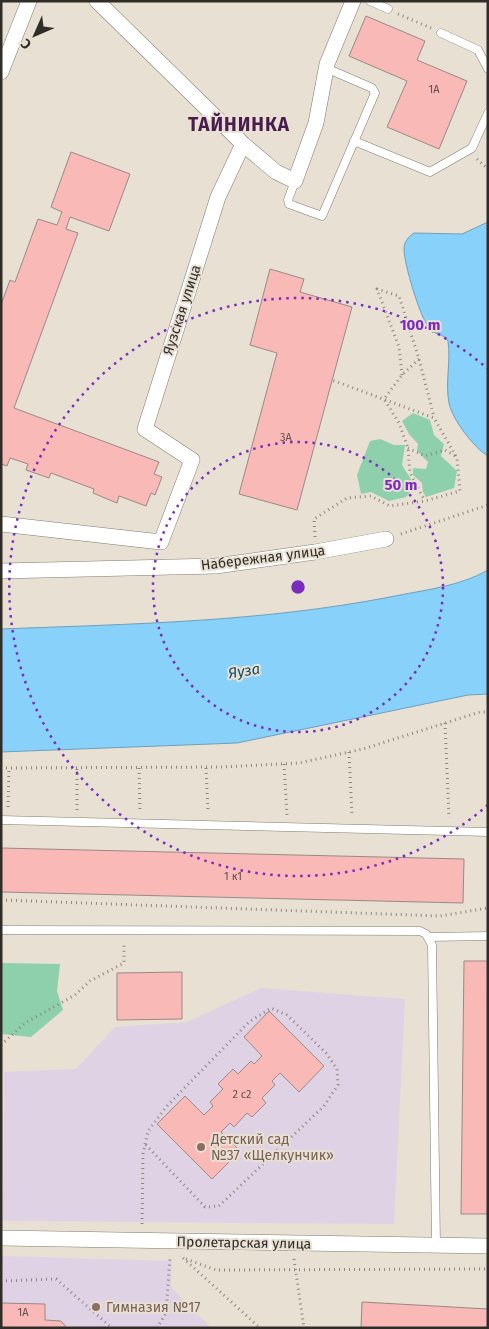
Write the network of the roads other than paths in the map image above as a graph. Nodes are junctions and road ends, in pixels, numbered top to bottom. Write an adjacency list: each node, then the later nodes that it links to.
1 (30, 1): 9 (street)
2 (97, 1): 12 (street)
3 (353, 1): 7 (street)
4 (370, 1): 5 (lane)
5 (388, 10)
6 (441, 33): 8 (lane)
7 (326, 68): 11 (lane); 13 (street)
8 (488, 69)
9 (1, 72)
10 (488, 113): 11 (lane)
11 (354, 141): 13 (lane)
12 (243, 144): 13 (street); 14 (street, Яузская улица)
13 (295, 181)
14 (1, 524)
15 (386, 538): 16 (street, Набережная улица)
16 (1, 570)
17 (5, 820): 18 (lane)
18 (488, 832)
19 (1, 930): 21 (lane)
20 (488, 936): 21 (lane)
21 (429, 937): 23 (lane)
22 (1, 1238): 23 (street, Пролетарская улица)
23 (436, 1245): 24 (street, Пролетарская улица)
24 (488, 1246)

